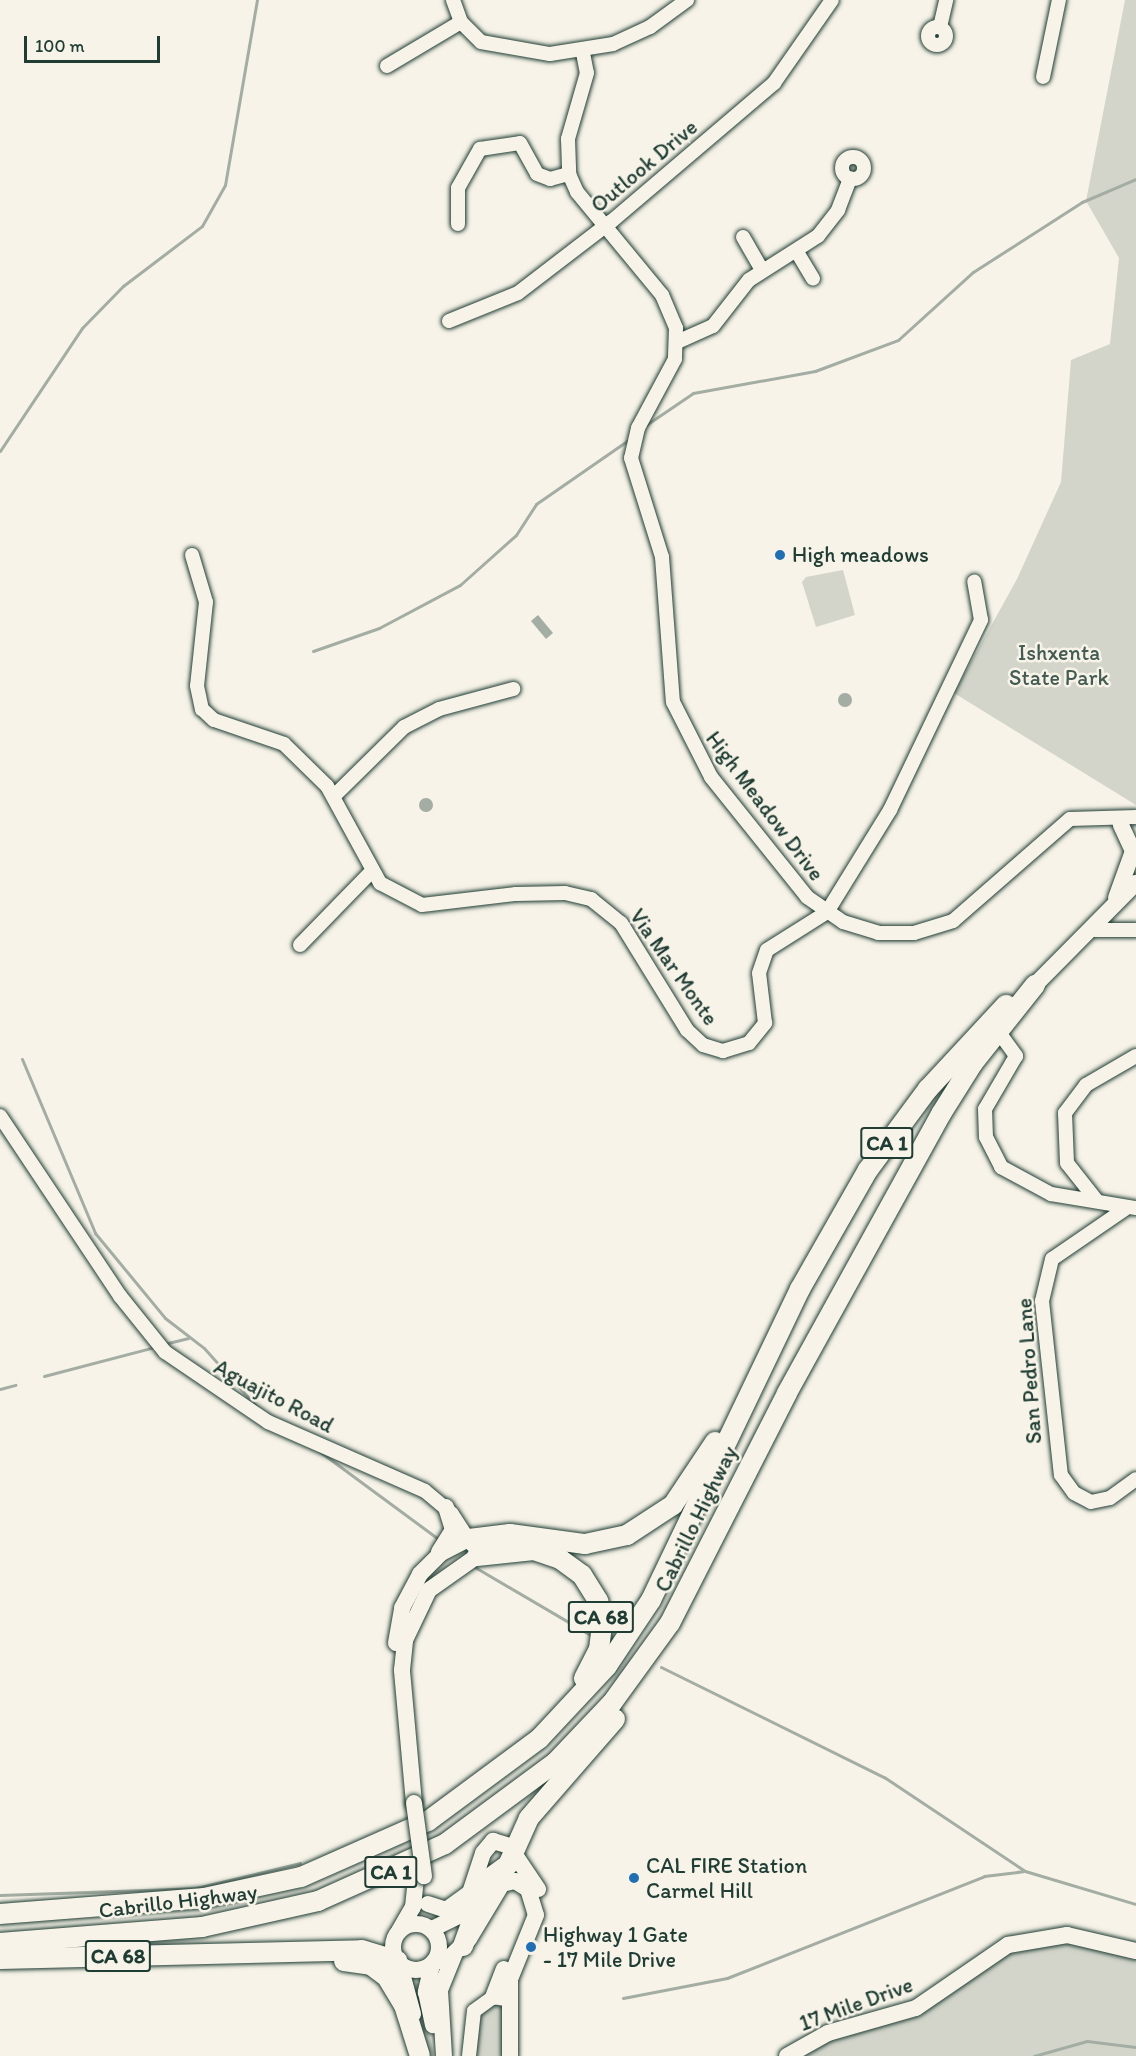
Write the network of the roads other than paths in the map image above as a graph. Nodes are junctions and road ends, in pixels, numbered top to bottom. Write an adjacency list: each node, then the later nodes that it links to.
1 (453, 0): 6 (street)
2 (687, 0): 8 (street)
3 (832, 0): 14 (street, Outlook Drive)
4 (946, 0): 7 (street)
5 (1059, 0): 10 (street)
6 (461, 22): 8 (street); 9 (street)
7 (940, 27)
8 (583, 53): 11 (street)
9 (387, 66)
10 (1043, 77)
11 (569, 174): 13 (street); 14 (street)
12 (850, 178): 16 (street)
13 (458, 224)
14 (605, 226): 19 (street, Outlook Drive); 20 (street)
15 (743, 237): 17 (street)
16 (797, 252): 17 (street); 18 (street)
17 (762, 270): 20 (street)
18 (813, 279)
19 (449, 321)
20 (677, 342): 29 (street, High Meadow Drive)
21 (192, 555): 24 (street, Via Mar Monte)
22 (974, 582): 29 (street, Via Mar Monte)
23 (513, 689): 24 (street)
24 (335, 795): 26 (street, Via Mar Monte)
25 (1126, 823): 29 (street, High Meadow Drive); 30 (main road)
26 (371, 872): 29 (street, Via Mar Monte); 33 (street)
27 (1136, 883): 30 (main road, Cabrillo Highway / CA 1)
28 (1136, 899): 30 (main road)
29 (827, 912)
30 (1107, 917): 31 (main road, Cabrillo Highway / CA 1)
31 (1095, 930): 32 (street); 34 (main road, Cabrillo Highway / CA 1)
32 (1136, 930)
33 (300, 945)
34 (1035, 985): 35 (highway, Cabrillo Highway / CA 1); 40 (highway, Cabrillo Highway / CA 1)
35 (998, 1031): 38 (street); 45 (highway, Cabrillo Highway / CA 1)
36 (1136, 1056): 38 (street)
37 (0, 1116): 42 (street, Aguajito Road)
38 (1097, 1201): 39 (street)
39 (1131, 1208): 41 (street, San Pedro Lane)
40 (755, 1383): 43 (highway); 47 (highway, Cabrillo Highway / CA 1)
41 (1136, 1479)
42 (446, 1508): 43 (street, Aguajito Road); 44 (main road)
43 (473, 1547): 44 (main road, CA 68); 46 (main road, CA 68); 47 (highway, CA 68)
44 (430, 1562): 46 (main road, CA 68)
45 (680, 1606): 48 (highway); 55 (highway, Cabrillo Highway / CA 1)
46 (402, 1670): 49 (main road, CA 68, bridge)
47 (524, 1752): 52 (highway, Cabrillo Highway / CA 1)
48 (514, 1855): 50 (main road); 56 (highway); 62 (main road)
49 (420, 1877): 51 (main road, CA 68); 54 (main road, CA 68)
50 (474, 1885): 51 (main road); 53 (main road)
51 (428, 1904): 53 (main road, CA 68)
52 (0, 1914)
53 (431, 1929): 54 (main road); 61 (main road, CA 68)
54 (399, 1931): 60 (main road, CA 68)
55 (0, 1943)
56 (459, 1949): 61 (main road); 62 (main road); 64 (main road)
57 (1136, 1951): 67 (main road, 17 Mile Drive)
58 (237, 1955): 59 (highway, CA 68); 60 (highway); 63 (highway)
59 (0, 1959)
60 (398, 1962): 61 (main road); 63 (main road, CA 68)
61 (433, 1963): 64 (main road, CA 68)
62 (500, 1998): 65 (street); 66 (main road)
63 (420, 2056)
64 (441, 2056)
65 (469, 2056)
66 (510, 2056)
67 (787, 2056)

